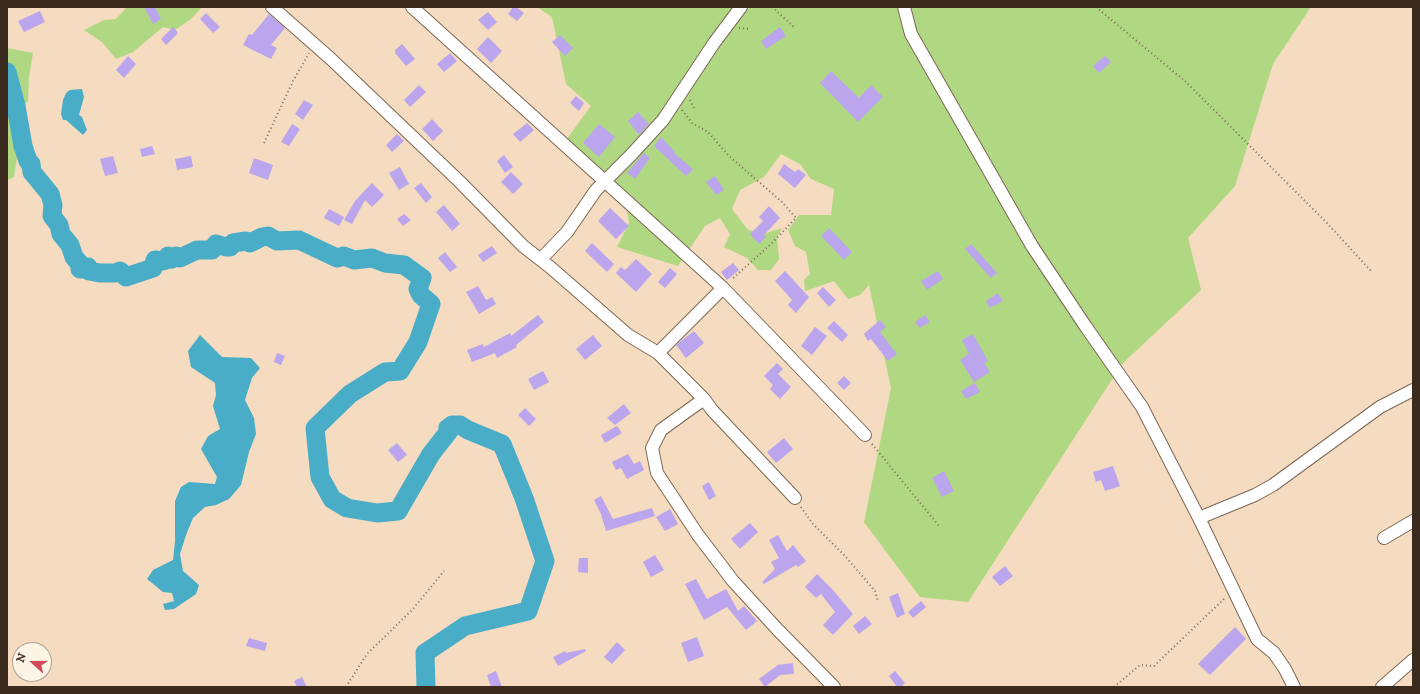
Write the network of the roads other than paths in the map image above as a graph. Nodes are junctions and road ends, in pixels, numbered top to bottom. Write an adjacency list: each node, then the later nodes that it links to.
1 (272, 7): 6 (street)
2 (412, 7): 5 (street)
3 (742, 7): 5 (street)
4 (904, 7): 13 (street)
5 (604, 181): 6 (street); 7 (street)
6 (541, 259): 8 (street)
7 (723, 288): 8 (street); 11 (street)
8 (658, 353): 10 (street)
9 (1413, 390): 13 (street)
10 (704, 399): 12 (street); 17 (street)
11 (865, 435)
12 (795, 498)
13 (1199, 518): 18 (street)
14 (1413, 521): 15 (street)
15 (1384, 538)
16 (1413, 660): 19 (street)
17 (834, 687)
18 (1294, 687)
19 (1382, 687)

